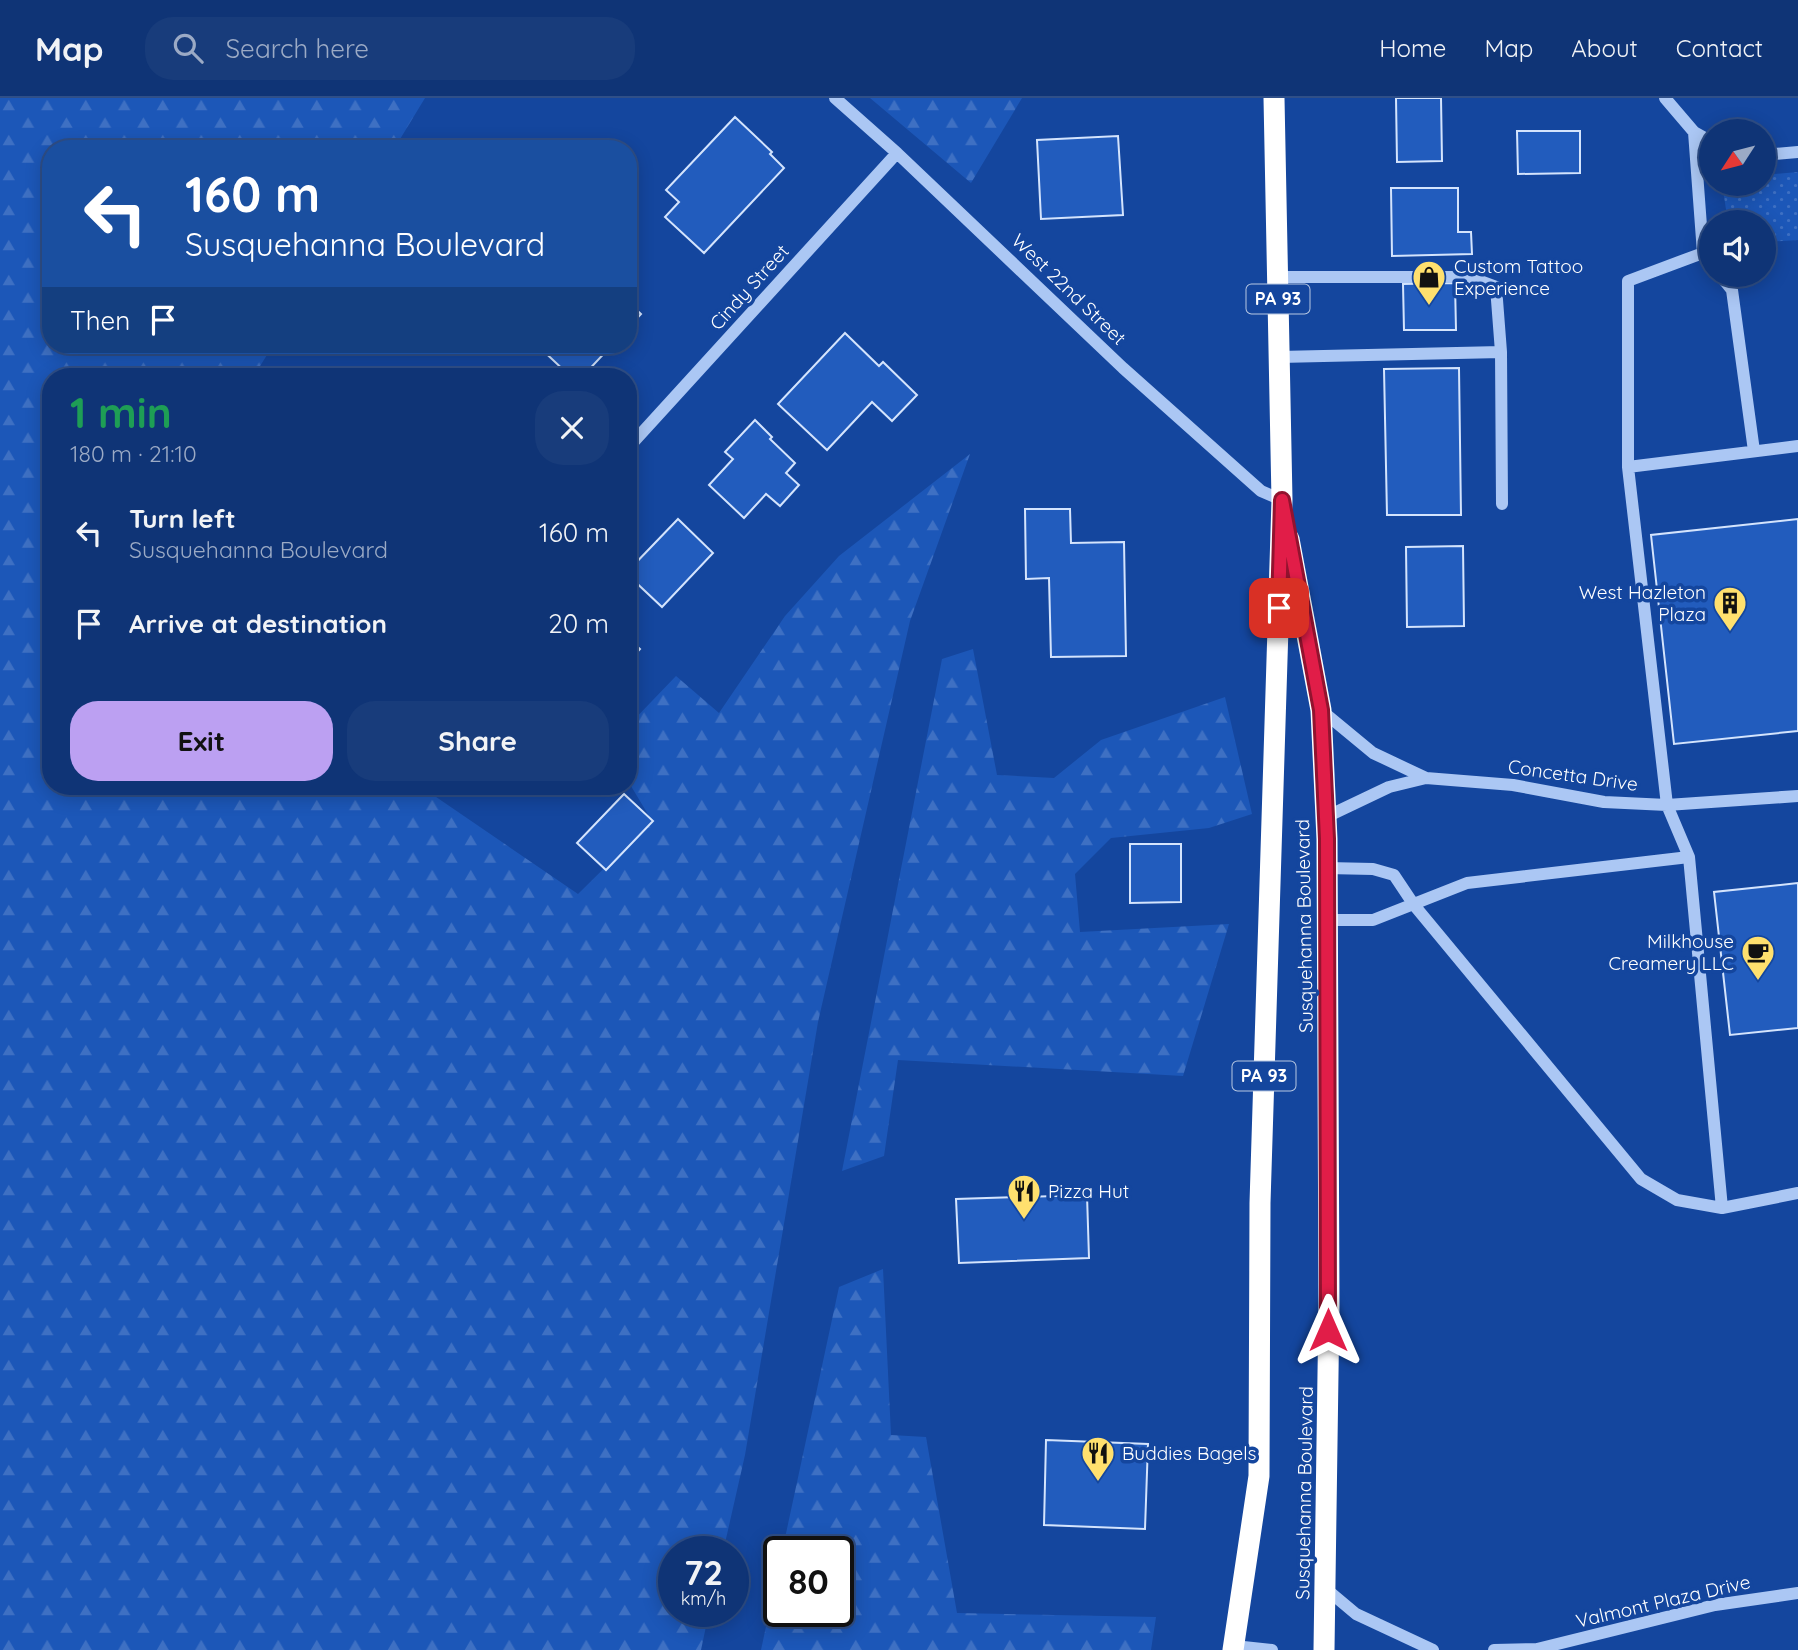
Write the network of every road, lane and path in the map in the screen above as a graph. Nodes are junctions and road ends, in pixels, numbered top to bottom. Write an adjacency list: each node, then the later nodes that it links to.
1 (835, 98): 7 (street, West 22nd Street)
2 (1274, 98): 11 (highway, Susquehanna Boulevard / PA 93)
3 (1665, 98): 4 (street)
4 (1694, 132): 5 (street); 9 (street)
5 (1699, 135)
6 (1798, 152): 8 (street)
7 (897, 153): 15 (street, Cindy Street); 19 (street, West 22nd Street)
8 (1776, 154)
9 (1700, 210)
10 (1699, 254): 18 (street)
11 (1277, 277): 13 (street); 14 (highway, Susquehanna Boulevard / PA 93)
12 (1730, 287): 17 (street)
13 (1501, 352): 14 (street); 20 (street)
14 (1279, 357): 19 (highway, Susquehanna Boulevard / PA 93)
15 (637, 438)
16 (1798, 446): 17 (street)
17 (1754, 451): 18 (street)
18 (1628, 467): 24 (street)
19 (1282, 500): 21 (highway, Susquehanna Boulevard / PA 93); 34 (highway, Susquehanna Boulevard / PA 93)
20 (1502, 504)
21 (1321, 710): 22 (street, Concetta Drive); 25 (highway, Susquehanna Boulevard / PA 93)
22 (1426, 778): 24 (street, Concetta Drive); 25 (street, Concetta Drive)
23 (1798, 796): 24 (street, Concetta Drive)
24 (1667, 806): 26 (street)
25 (1326, 817): 27 (highway, Susquehanna Boulevard / PA 93)
26 (1689, 858): 28 (street); 31 (street)
27 (1327, 868): 28 (street); 29 (highway, Susquehanna Boulevard / PA 93)
28 (1414, 905): 29 (street); 31 (street)
29 (1327, 920): 32 (highway, Susquehanna Boulevard / PA 93)
30 (1798, 1193): 31 (street)
31 (1722, 1209)
32 (1325, 1588): 36 (highway, Susquehanna Boulevard / PA 93); 37 (street)
33 (1798, 1592): 39 (street, Valmont Plaza Drive)
34 (1234, 1648): 35 (street)
35 (1272, 1650)
36 (1324, 1650)
37 (1433, 1650)
38 (1494, 1650): 39 (street, Valmont Plaza Drive)
39 (1537, 1650)

